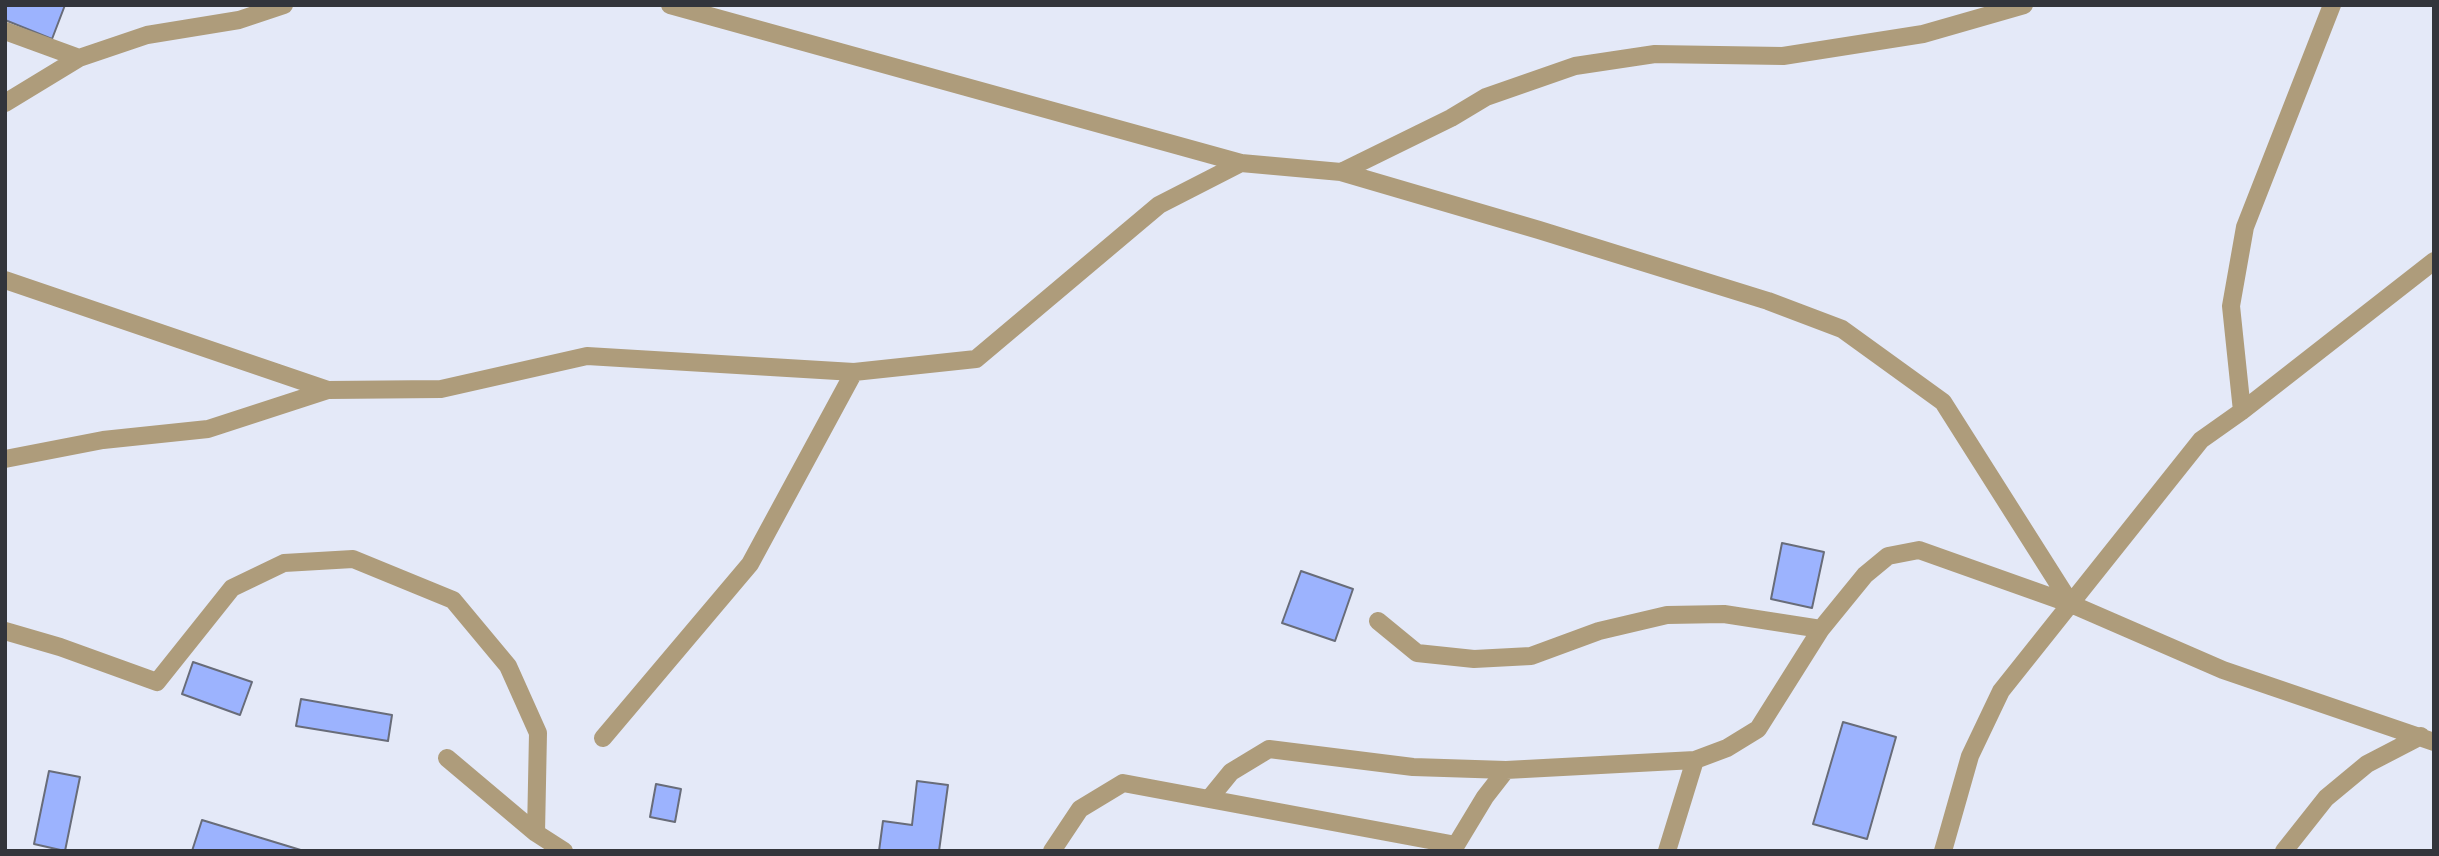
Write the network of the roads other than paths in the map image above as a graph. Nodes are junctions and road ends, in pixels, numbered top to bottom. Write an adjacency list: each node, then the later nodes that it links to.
1 (284, 5): 6 (street)
2 (670, 5): 8 (street)
3 (2024, 5): 9 (street)
4 (2332, 5): 14 (street)
5 (5, 31): 6 (street)
6 (79, 58): 7 (street)
7 (5, 103)
8 (1241, 163): 9 (street); 12 (street)
9 (1341, 173): 16 (street)
10 (2434, 261): 14 (street)
11 (5, 280): 13 (street)
12 (854, 372): 13 (street); 20 (street)
13 (328, 390): 15 (street)
14 (2242, 411): 16 (street)
15 (5, 460)
16 (2071, 604): 18 (street); 21 (street); 31 (street)
17 (1378, 621): 18 (street)
18 (1821, 629): 23 (street)
19 (5, 631): 26 (street)
20 (603, 738)
21 (2427, 739): 32 (street)
22 (447, 758): 26 (street)
23 (1695, 761): 24 (street); 30 (street)
24 (1506, 770): 25 (street); 27 (street)
25 (1209, 799): 27 (street); 29 (street)
26 (536, 833): 28 (street)
27 (1454, 848)
28 (564, 851)
29 (1052, 851)
30 (1667, 851)
31 (1943, 851)
32 (2284, 851)

